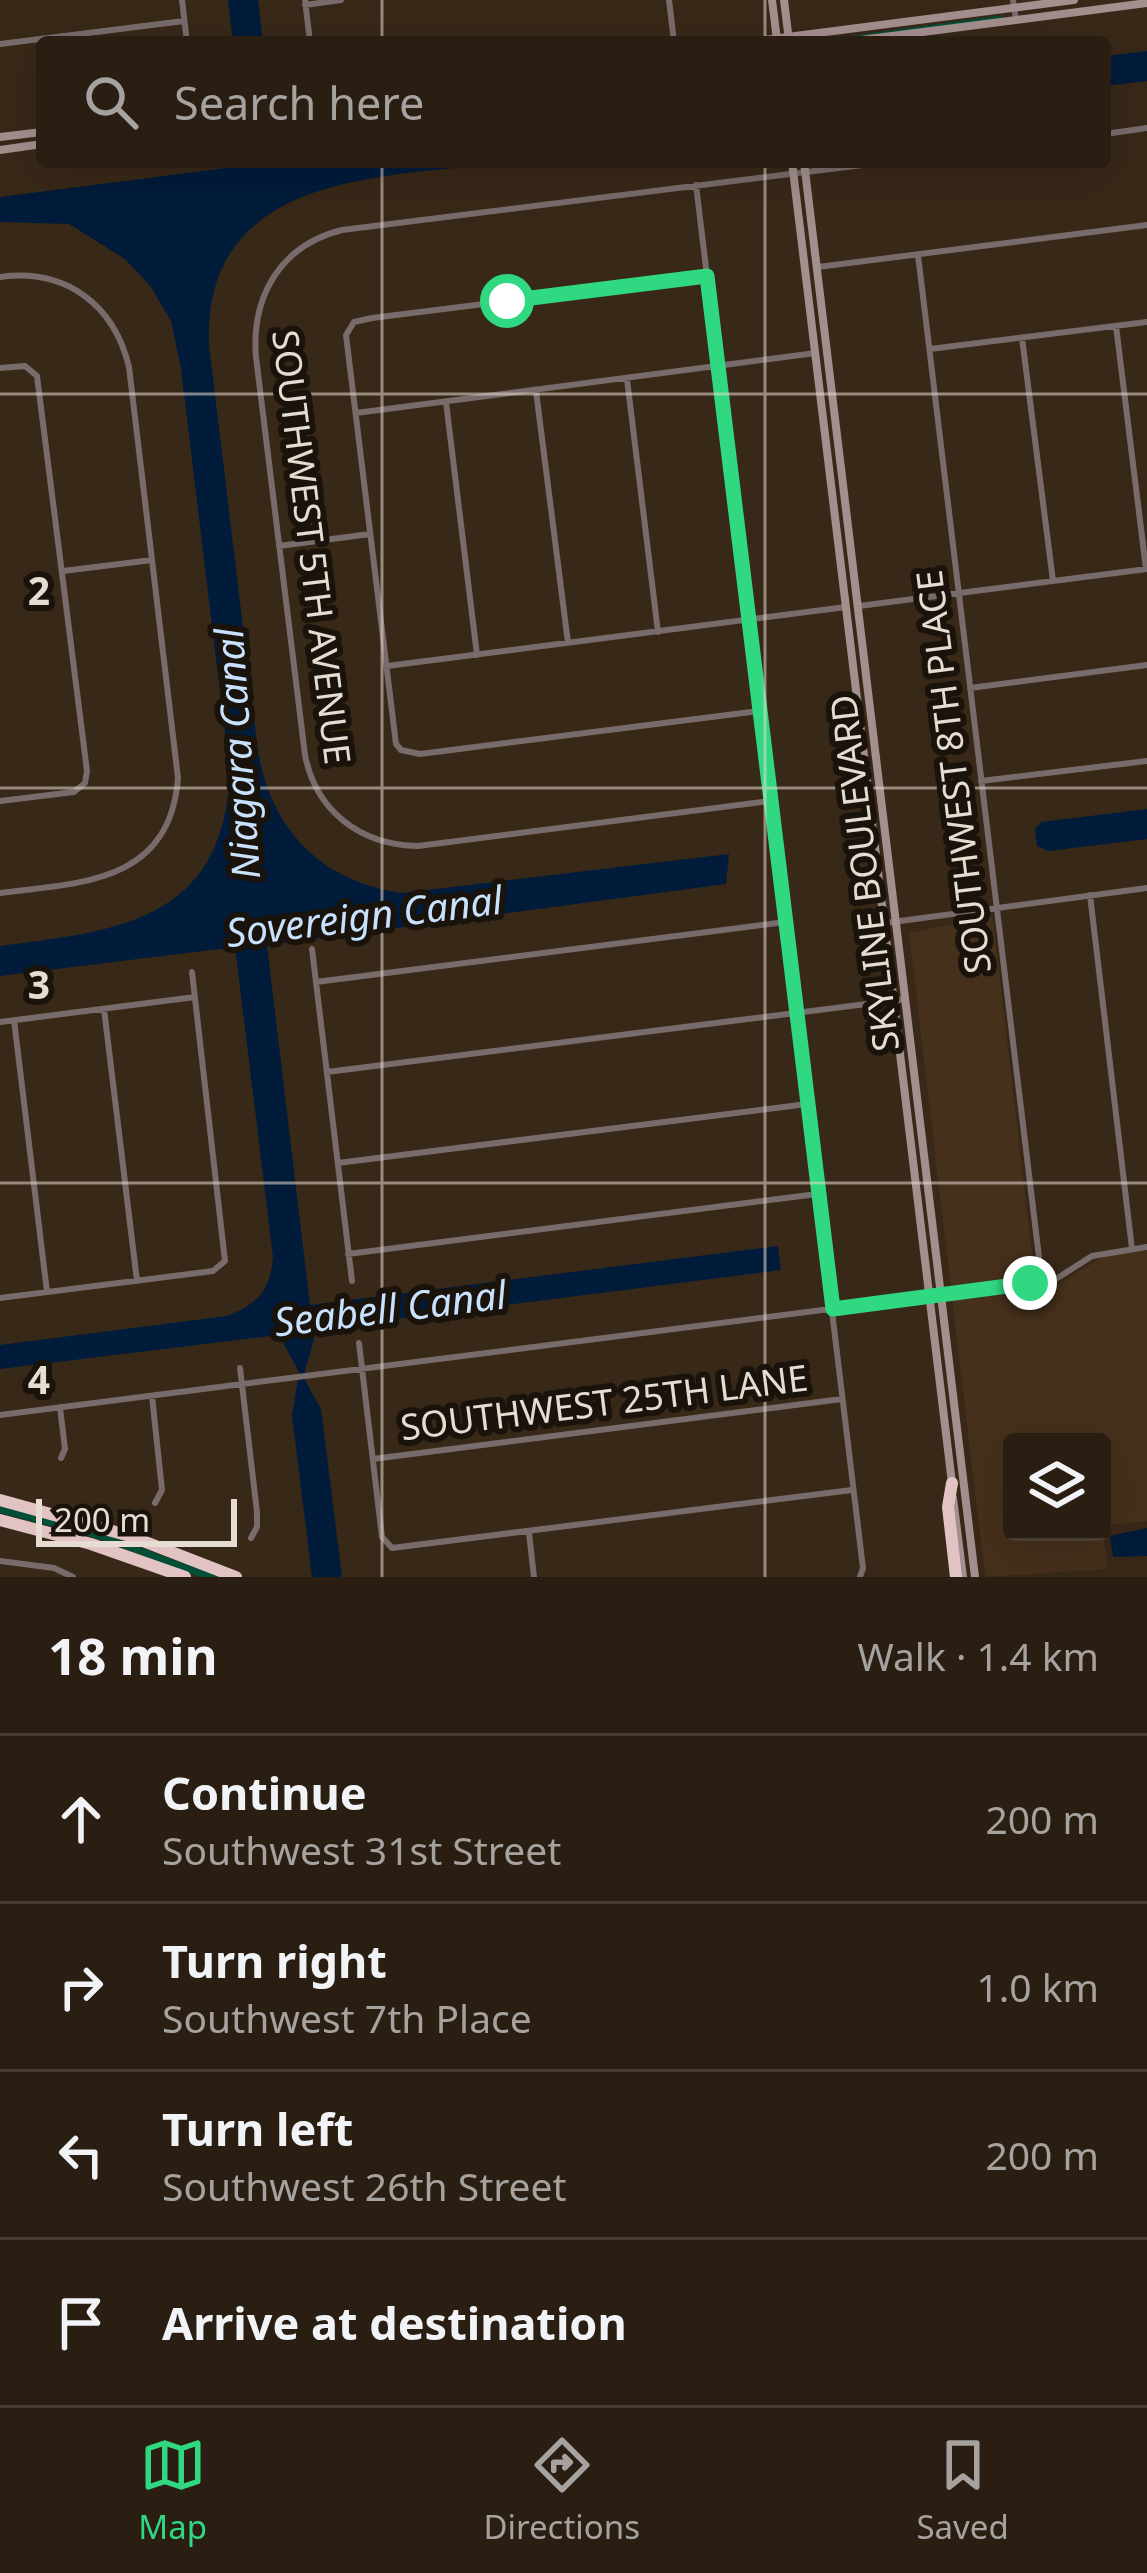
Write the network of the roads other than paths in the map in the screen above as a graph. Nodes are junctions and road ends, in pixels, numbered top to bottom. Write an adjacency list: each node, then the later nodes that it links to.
1 (182, 0): 11 (street)
2 (340, 0): 7 (street)
3 (669, 0): 15 (street)
4 (772, 0): 16 (street)
5 (784, 0): 17 (street)
6 (1074, 0): 9 (street)
7 (305, 2): 14 (street)
8 (1147, 3): 10 (street)
9 (1014, 4): 10 (street); 18 (street)
10 (1016, 20): 19 (street)
11 (184, 21): 12 (street); 13 (street)
12 (64, 36)
13 (186, 36)
14 (309, 36)
15 (673, 36)
16 (776, 36)
17 (788, 36)
18 (814, 36)
19 (892, 36)
20 (36, 40): 21 (street)
21 (0, 44)
22 (1147, 128): 24 (street)
23 (36, 133): 25 (street)
24 (1111, 133)
25 (0, 137)
26 (36, 145): 27 (street)
27 (0, 149)
28 (793, 168): 31 (street, SKYLINE BOULEVARD)
29 (803, 168): 31 (street)
30 (805, 168): 35 (street, SKYLINE BOULEVARD)
31 (794, 173): 32 (street); 36 (street, SKYLINE BOULEVARD)
32 (696, 185): 37 (street); 52 (street, SOUTHWEST 5TH AVENUE)
33 (1147, 225): 34 (street)
34 (918, 255): 35 (street); 42 (street, SOUTHWEST 8TH PLACE)
35 (818, 267): 36 (street); 43 (street, SKYLINE BOULEVARD)
36 (806, 268): 44 (street, SKYLINE BOULEVARD)
37 (707, 276): 45 (street); 50 (street)
38 (0, 277): 53 (street)
39 (1147, 322): 40 (street)
40 (1116, 326): 41 (street); 54 (street)
41 (1022, 338): 42 (street); 56 (street)
42 (929, 350): 57 (street, SOUTHWEST 8TH PLACE)
43 (829, 352): 44 (street); 58 (street, SKYLINE BOULEVARD)
44 (816, 353): 45 (street); 59 (street, SKYLINE BOULEVARD)
45 (718, 366): 47 (street); 60 (street)
46 (0, 368): 55 (street)
47 (627, 378): 48 (street); 61 (street)
48 (536, 389): 49 (street); 62 (street)
49 (446, 401): 50 (street); 63 (street)
50 (356, 413): 51 (street)
51 (370, 534): 52 (street); 65 (street)
52 (279, 546): 71 (street, SOUTHWEST 5TH AVENUE)
53 (152, 560): 55 (street); 73 (street)
54 (1146, 568): 56 (street)
55 (63, 571): 70 (street)
56 (1053, 581): 57 (street)
57 (959, 593): 58 (street); 66 (street, SOUTHWEST 8TH PLACE)
58 (859, 606): 59 (street); 77 (street, SKYLINE BOULEVARD)
59 (846, 608): 60 (street); 78 (street, SKYLINE BOULEVARD)
60 (748, 620): 61 (street); 67 (street)
61 (658, 632): 62 (street)
62 (568, 643): 63 (street)
63 (477, 655): 65 (street)
64 (1147, 665): 66 (street)
65 (387, 666): 67 (street)
66 (970, 688): 69 (street, SOUTHWEST 8TH PLACE)
67 (759, 711): 71 (street)
68 (1147, 760): 69 (street)
69 (981, 782): 75 (street, SOUTHWEST 8TH PLACE)
70 (0, 801)
71 (770, 801): 76 (street)
72 (1147, 888): 74 (street)
73 (0, 893)
74 (1090, 895): 75 (street); 94 (street)
75 (997, 907): 77 (street); 98 (street, SOUTHWEST 8TH PLACE)
76 (785, 922): 81 (street); 86 (street)
77 (897, 922): 78 (street); 83 (street, SKYLINE BOULEVARD)
78 (885, 923): 84 (street, SKYLINE BOULEVARD)
79 (312, 949): 81 (street)
80 (192, 973): 82 (street)
81 (316, 982): 89 (street)
82 (195, 997): 85 (street); 96 (street)
83 (908, 999): 84 (street); 100 (street, SKYLINE BOULEVARD)
84 (894, 1000): 86 (street); 101 (street, SKYLINE BOULEVARD)
85 (104, 1009): 87 (street); 96 (street)
86 (796, 1012): 89 (street); 90 (street)
87 (14, 1020): 88 (street); 99 (street)
88 (0, 1022)
89 (327, 1072): 91 (street)
90 (807, 1104): 91 (street); 92 (street)
91 (338, 1163): 95 (street)
92 (818, 1194): 95 (street); 103 (street)
93 (1147, 1247): 94 (street)
94 (1132, 1249): 98 (street)
95 (348, 1254): 97 (street)
96 (137, 1280): 99 (street)
97 (352, 1281)
98 (1042, 1282): 100 (street)
99 (46, 1292): 102 (street)
100 (942, 1295): 101 (street); 128 (street, SKYLINE BOULEVARD)
101 (929, 1296): 103 (street); 114 (street, SKYLINE BOULEVARD)
102 (0, 1298)
103 (833, 1309): 106 (street); 109 (street)
104 (359, 1342): 106 (street)
105 (240, 1368): 107 (street)
106 (362, 1369): 107 (street); 113 (street)
107 (242, 1384): 108 (street); 120 (street)
108 (152, 1396): 110 (street); 117 (street)
109 (842, 1400): 113 (street, SOUTHWEST 25TH LANE); 115 (street)
110 (60, 1407): 111 (street); 112 (street)
111 (0, 1415)
112 (61, 1457)
113 (373, 1459): 119 (street)
114 (952, 1484): 127 (highway)
115 (853, 1490): 119 (street); 126 (street)
116 (0, 1500): 124 (highway)
117 (155, 1503)
118 (0, 1523): 123 (highway)
119 (529, 1531): 125 (street)
120 (251, 1538)
121 (0, 1561): 122 (street)
122 (73, 1577)
123 (185, 1577)
124 (236, 1577)
125 (534, 1577)
126 (860, 1577)
127 (959, 1577)
128 (975, 1577)

